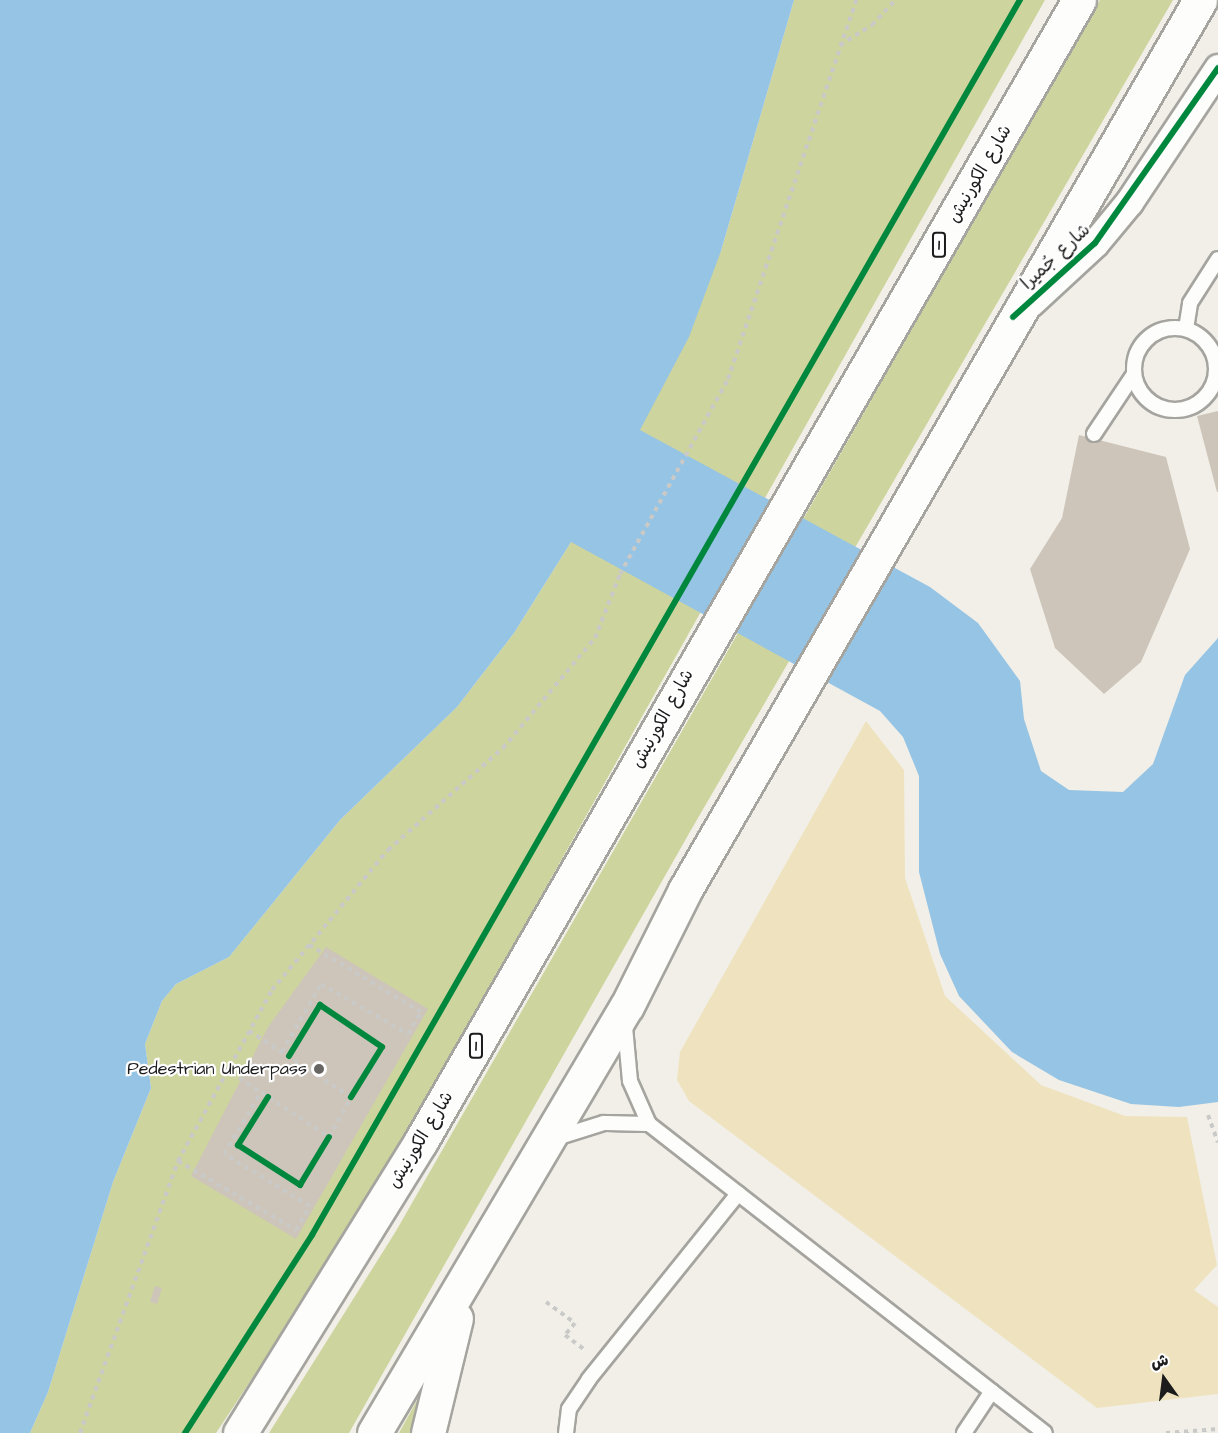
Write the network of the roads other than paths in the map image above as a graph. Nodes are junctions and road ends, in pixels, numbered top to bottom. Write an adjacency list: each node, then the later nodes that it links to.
1 (1079, 0): 15 (highway, شارع الكورنيش / 1)
2 (1200, 0): 5 (highway)
3 (1218, 68): 5 (street, شارع جُميرا)
4 (1218, 259): 6 (lane)
5 (1013, 317): 9 (highway)
6 (1186, 329): 7 (lane); 7 (lane)
7 (1134, 374): 8 (lane)
8 (1094, 434)
9 (627, 1006): 10 (lane); 11 (highway)
10 (649, 1124): 11 (lane); 12 (lane)
11 (541, 1146): 13 (highway)
12 (738, 1194): 14 (lane); 18 (lane)
13 (468, 1274): 16 (highway); 17 (highway)
14 (992, 1391): 19 (lane); 20 (lane)
15 (240, 1433)
16 (374, 1433)
17 (428, 1433)
18 (566, 1433)
19 (964, 1433)
20 (1045, 1433)

